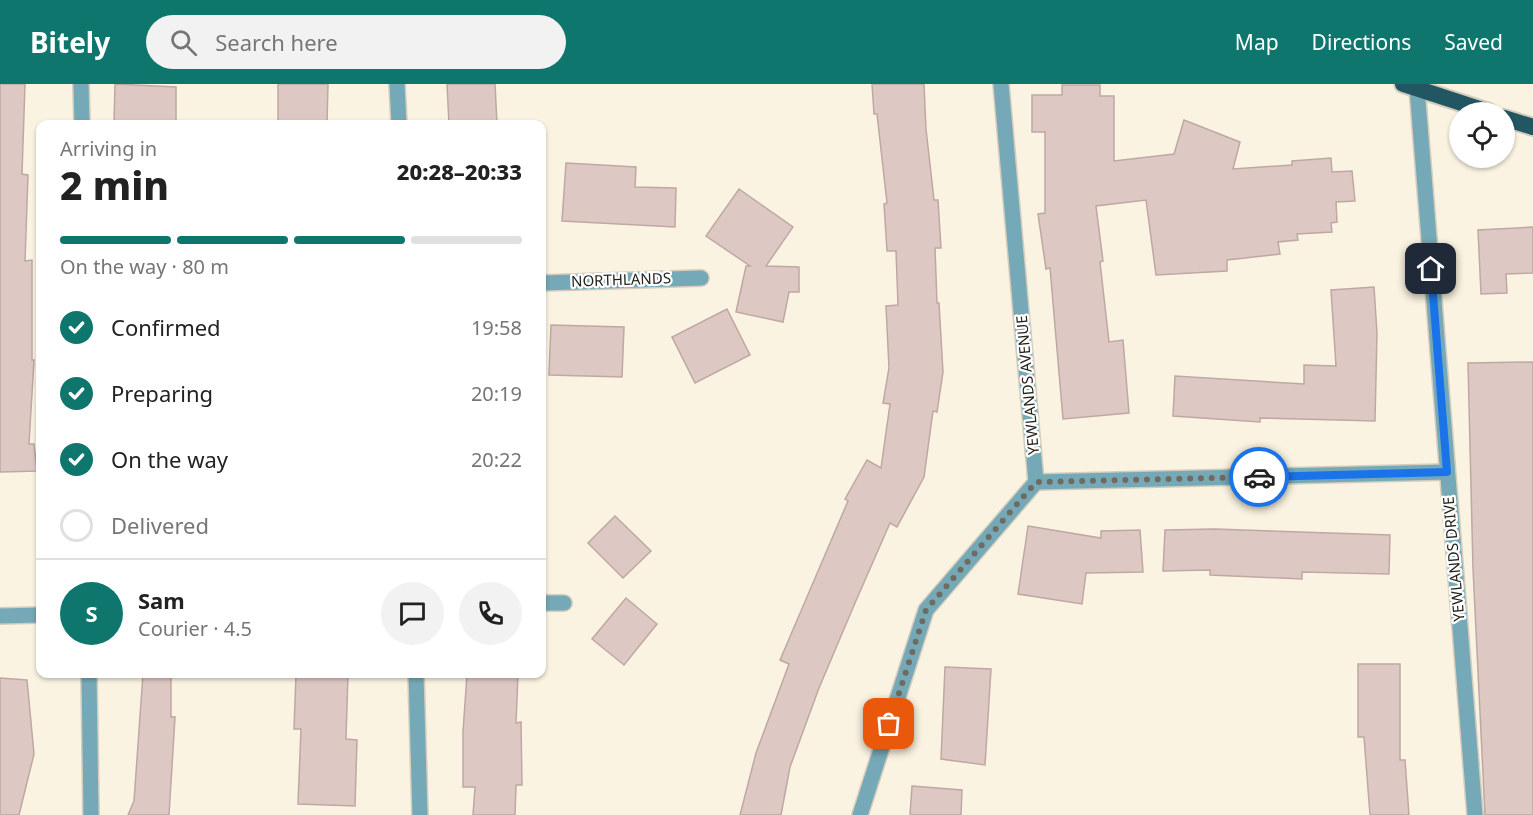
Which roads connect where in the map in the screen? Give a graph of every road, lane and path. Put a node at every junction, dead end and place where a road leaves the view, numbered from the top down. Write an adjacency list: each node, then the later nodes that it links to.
1 (81, 84): 6 (street)
2 (397, 84): 7 (street)
3 (1001, 84): 13 (street, YEWLANDS AVENUE)
4 (1410, 86): 5 (highway); 12 (street, YEWLANDS DRIVE)
5 (1459, 102)
6 (82, 120)
7 (399, 120)
8 (1515, 121): 9 (highway)
9 (1533, 127)
10 (701, 278): 11 (street, NORTHLANDS)
11 (546, 283)
12 (1447, 472): 13 (street); 23 (street, YEWLANDS DRIVE)
13 (1036, 482): 22 (street)
14 (546, 603): 15 (street)
15 (564, 603)
16 (36, 615): 17 (street)
17 (0, 616)
18 (89, 678): 20 (street)
19 (416, 678): 21 (street)
20 (91, 815)
21 (420, 815)
22 (860, 815)
23 (1475, 815)

